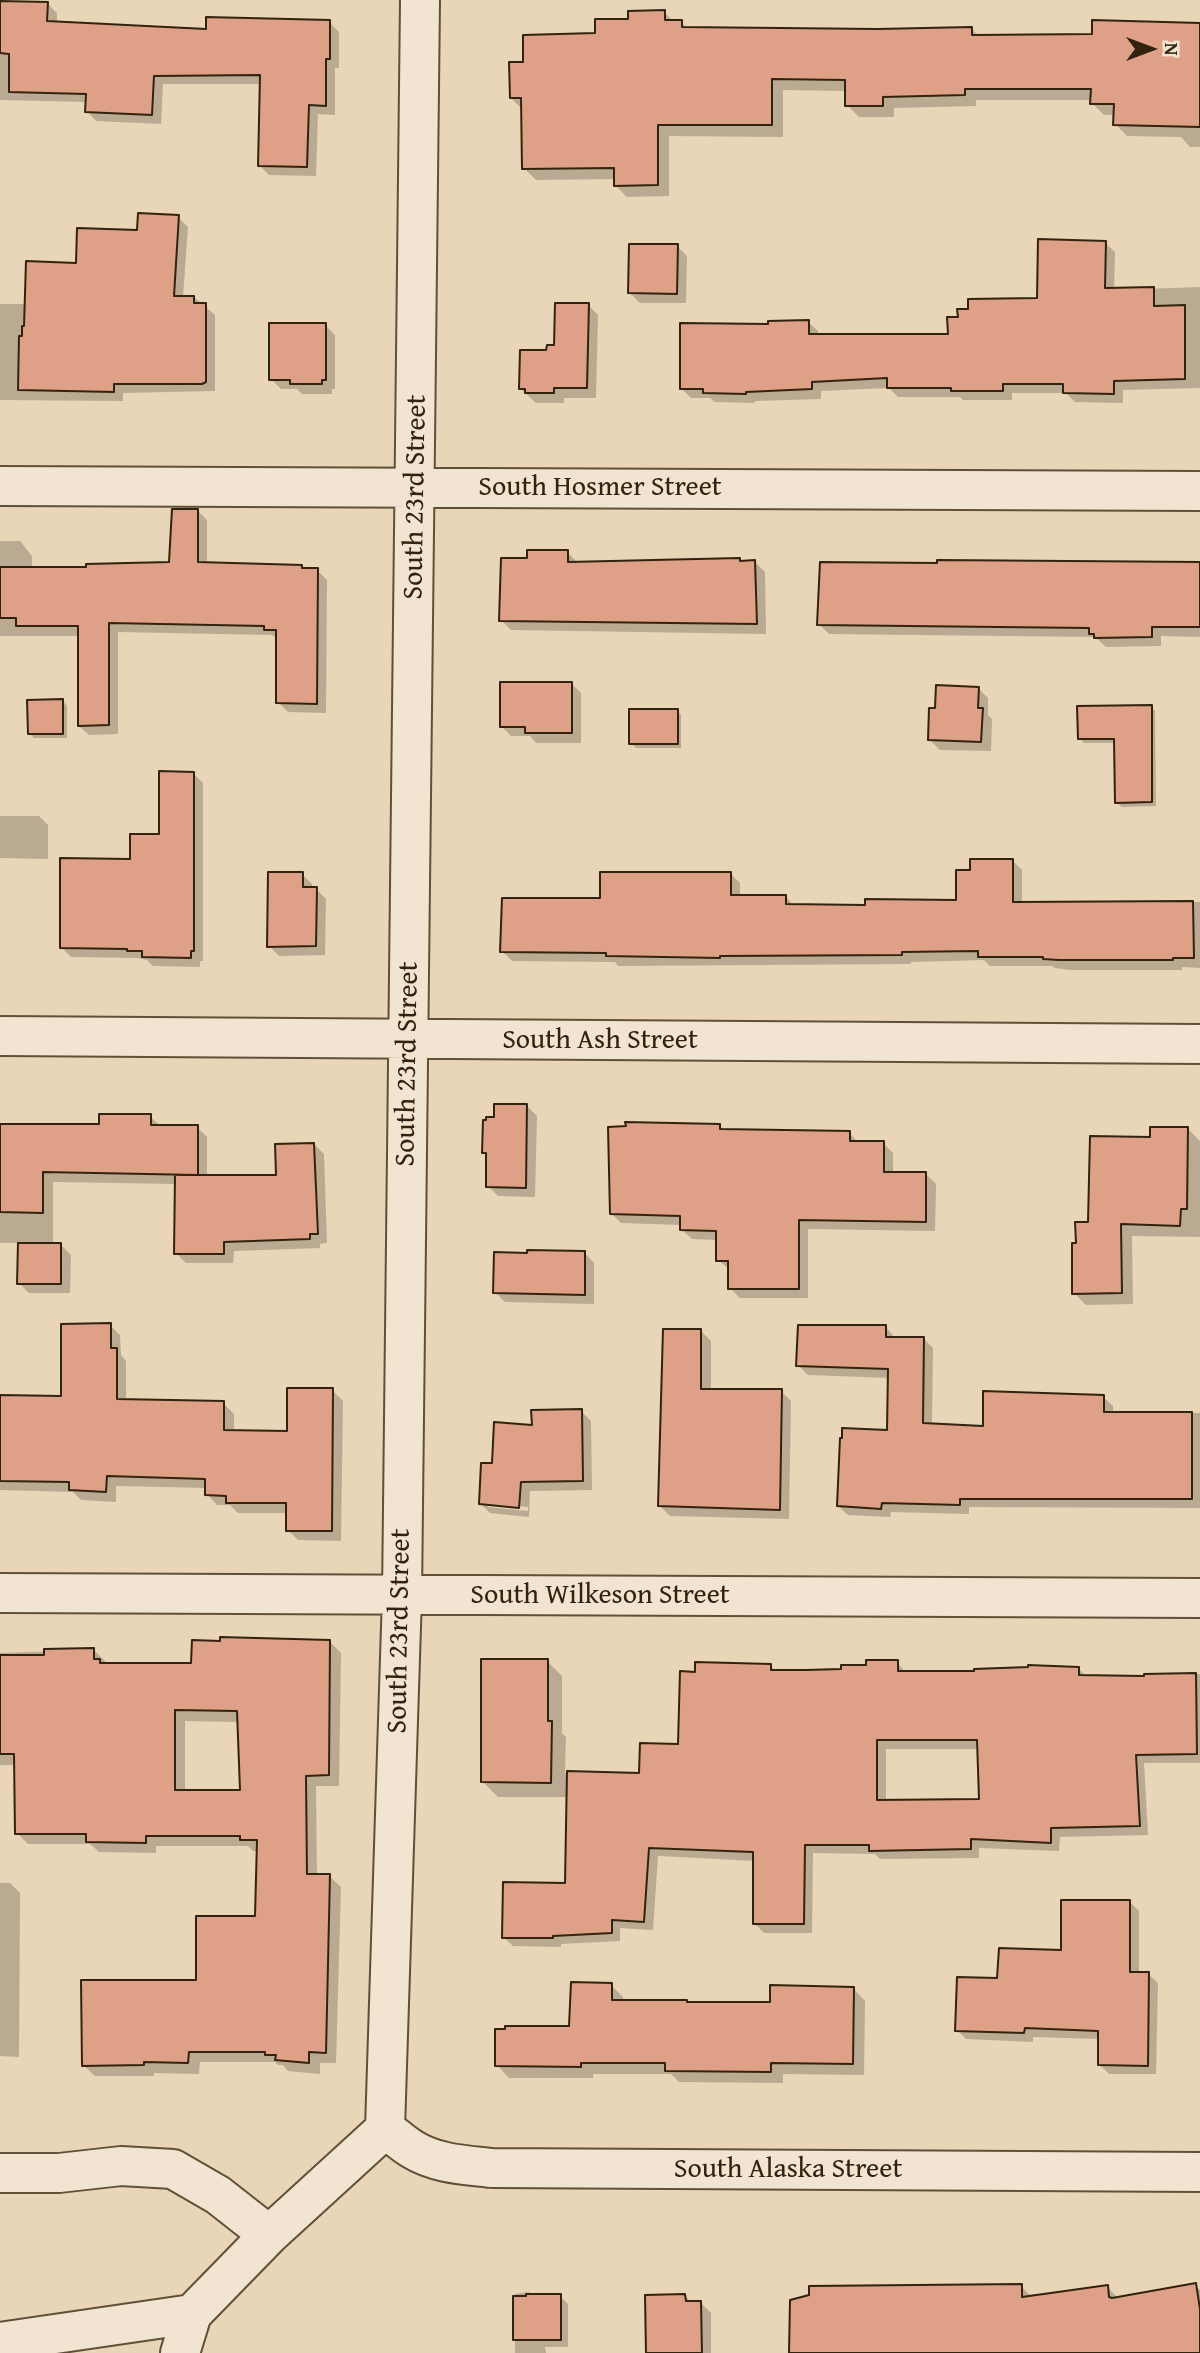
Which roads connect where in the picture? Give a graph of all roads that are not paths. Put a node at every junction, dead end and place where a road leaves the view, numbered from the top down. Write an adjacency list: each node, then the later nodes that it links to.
1 (420, 0): 3 (street, South 23rd Street)
2 (0, 486): 3 (street, South Hosmer Street)
3 (416, 487): 4 (street, South Hosmer Street); 6 (street, South 23rd Street)
4 (1200, 491)
5 (0, 1036): 6 (street, South Ash Street)
6 (409, 1040): 7 (street, South Ash Street); 9 (street, South 23rd Street)
7 (1200, 1044)
8 (0, 1593): 9 (street, South Wilkeson Street)
9 (402, 1595): 10 (street, South Wilkeson Street); 11 (street, South 23rd Street)
10 (1200, 1598)
11 (385, 2129): 12 (street, South Alaska Street); 14 (street)
12 (1200, 2172)
13 (0, 2173): 14 (street)
14 (269, 2235): 15 (street)
15 (192, 2314): 16 (street); 17 (street)
16 (0, 2342)
17 (180, 2353)

